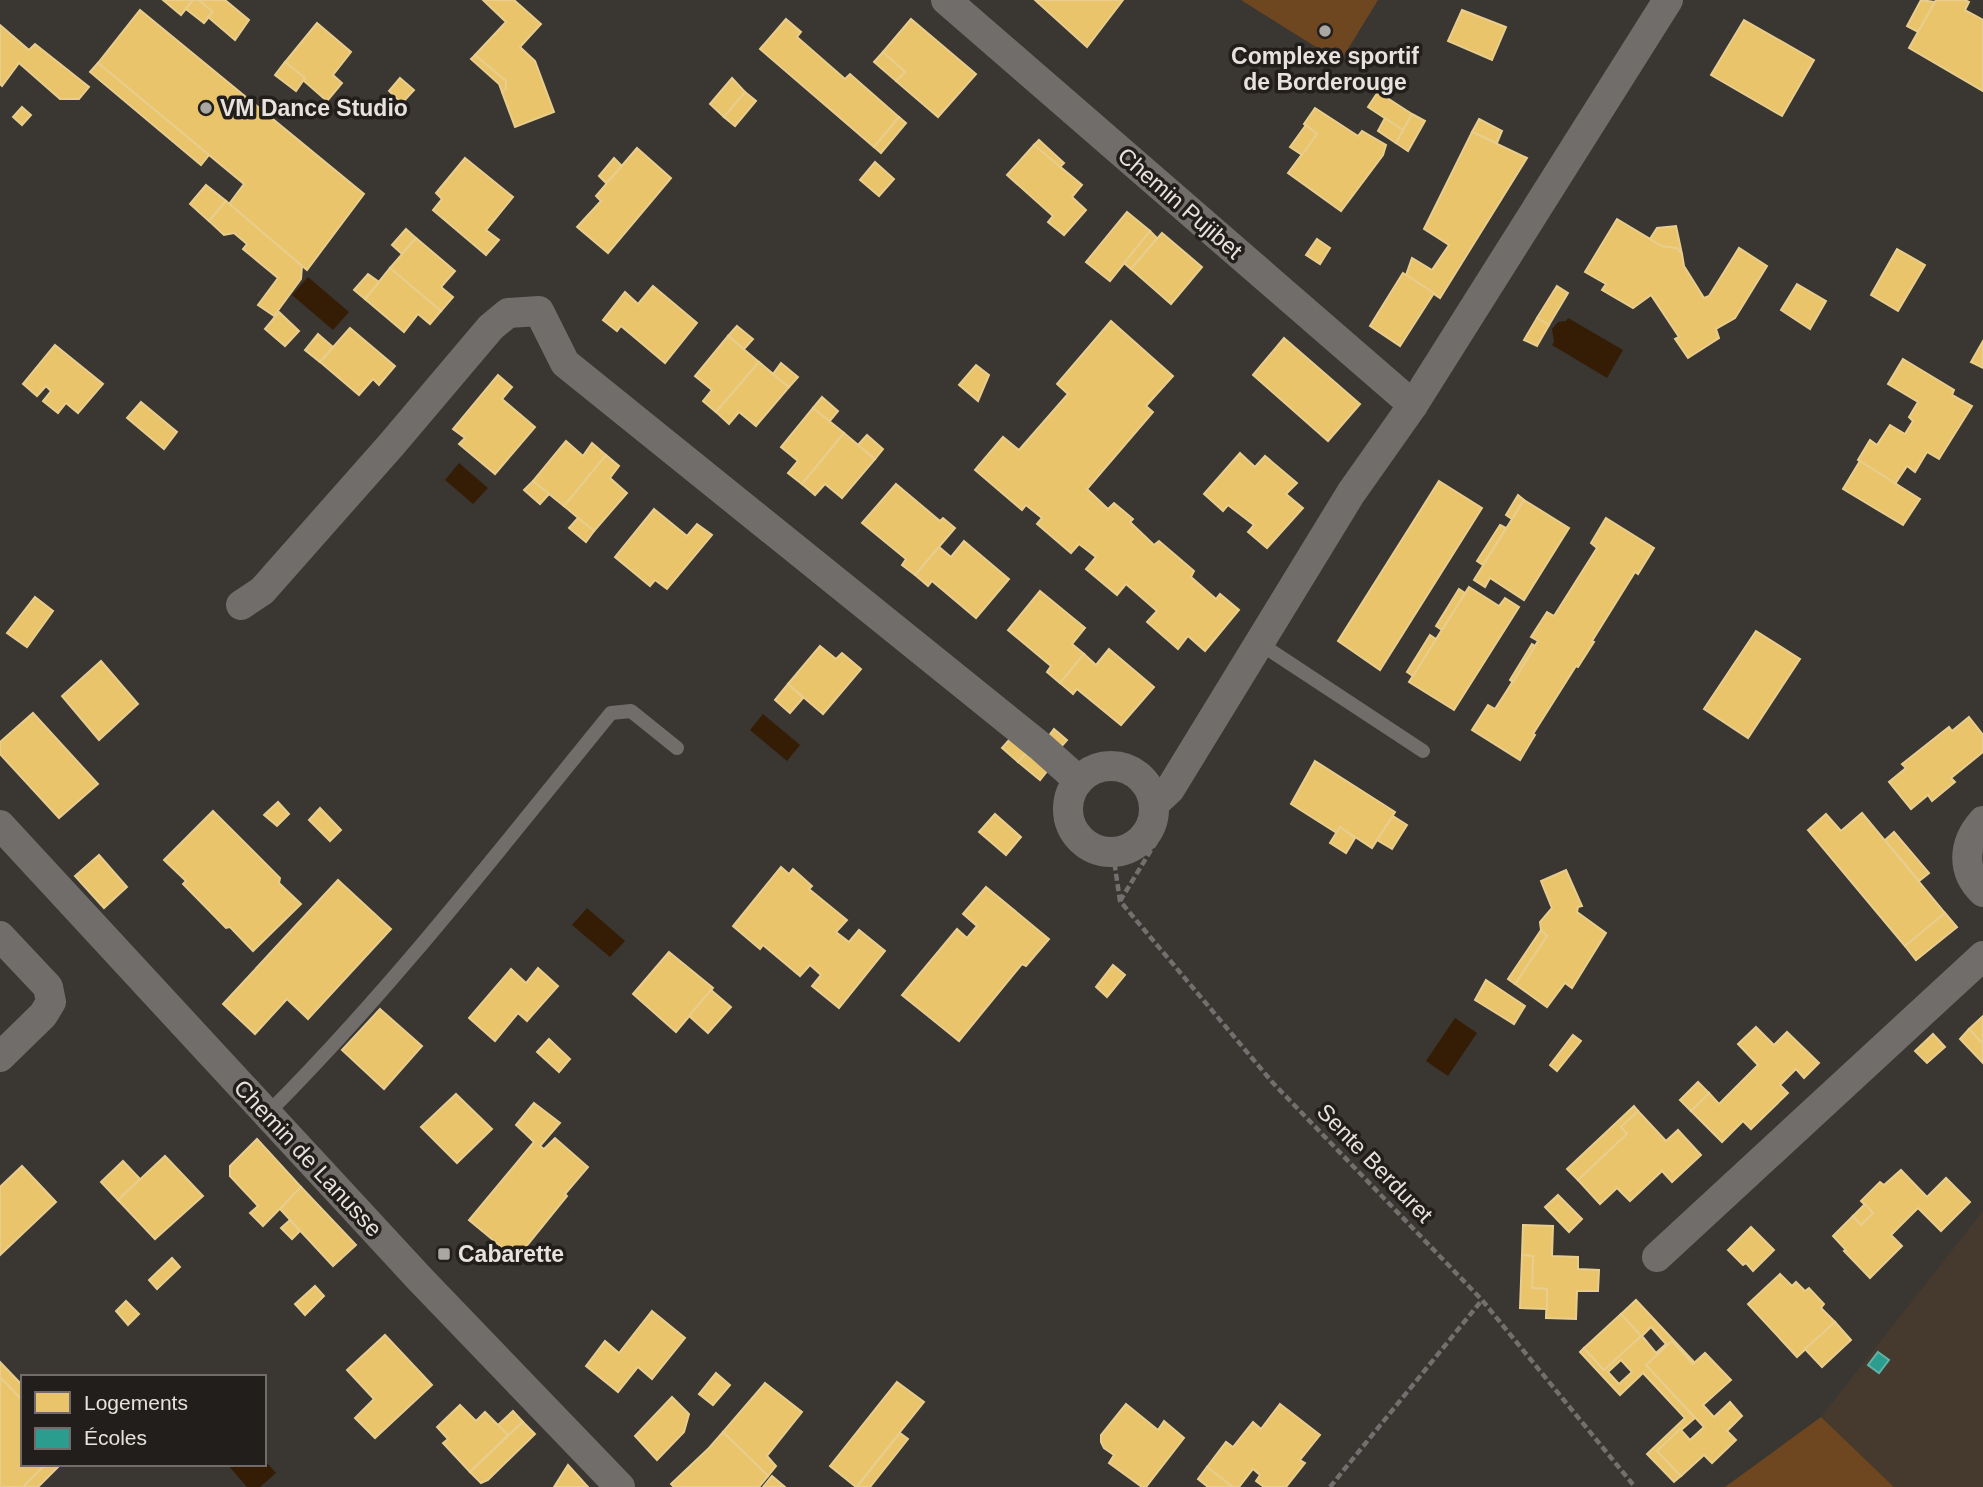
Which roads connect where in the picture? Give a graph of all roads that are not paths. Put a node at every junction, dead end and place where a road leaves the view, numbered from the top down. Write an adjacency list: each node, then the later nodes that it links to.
1 (946, 0): 3 (street, Chemin Pujibet)
2 (1668, 0): 3 (street)
3 (1413, 405): 5 (street)
4 (242, 605): 8 (street)
5 (1259, 643): 7 (lane); 9 (street)
6 (677, 748): 16 (lane)
7 (1423, 751)
8 (1078, 780): 9 (street); 9 (street)
9 (1154, 804)
10 (1983, 821): 12 (street)
11 (0, 825): 16 (street, Chemin de Lanusse)
12 (1983, 892)
13 (0, 936): 15 (street)
14 (1983, 956): 17 (street)
15 (0, 1056)
16 (267, 1114): 18 (street, Chemin de Lanusse)
17 (1657, 1256)
18 (620, 1487)

